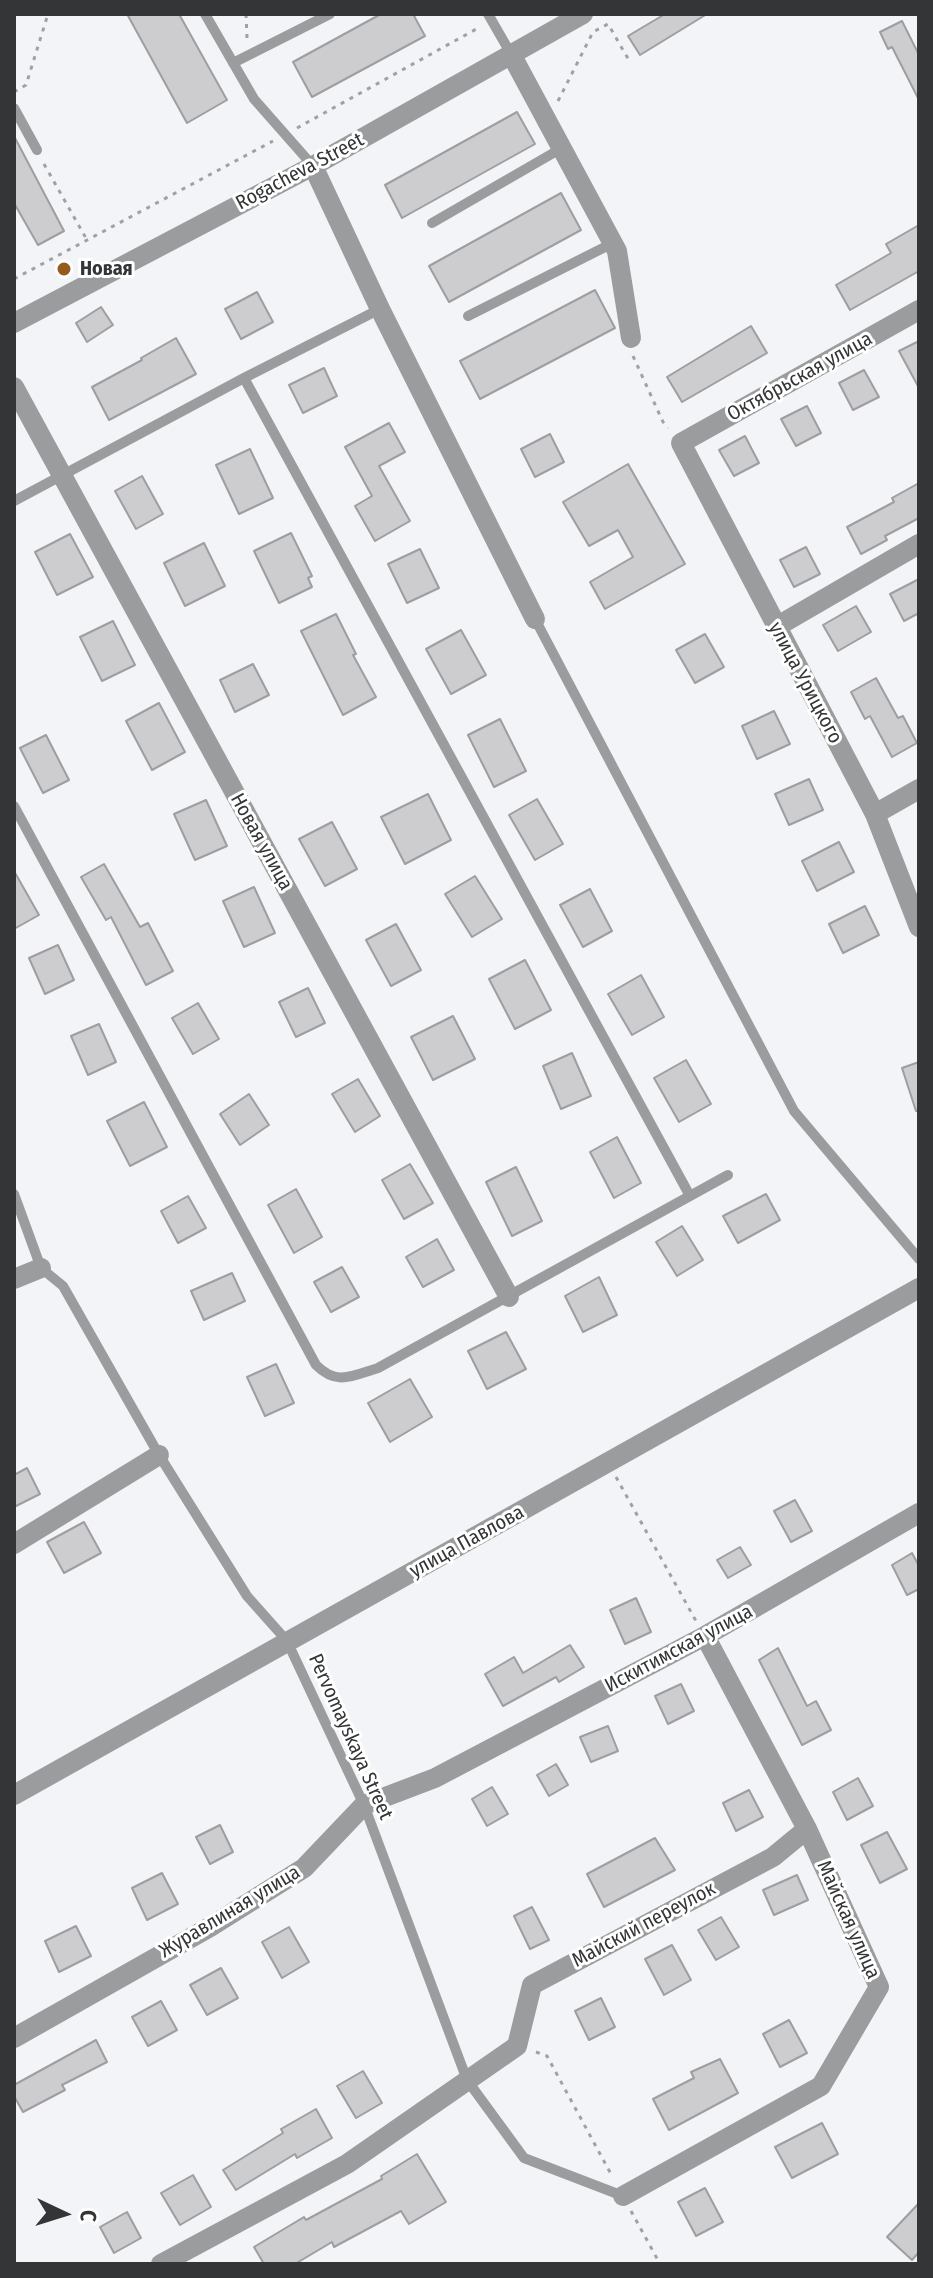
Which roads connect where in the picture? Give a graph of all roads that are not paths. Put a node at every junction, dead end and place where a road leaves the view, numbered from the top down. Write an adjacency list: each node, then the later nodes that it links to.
1 (205, 14): 6 (lane)
2 (330, 14): 6 (lane)
3 (583, 14): 5 (street, Rogacheva Street)
4 (490, 17): 5 (lane)
5 (511, 54): 8 (street); 10 (street, Rogacheva Street)
6 (233, 63): 10 (lane)
7 (14, 108): 9 (lane)
8 (562, 148): 11 (lane); 12 (street)
9 (37, 150)
10 (313, 166): 13 (street); 16 (street, Rogacheva Street)
11 (432, 223)
12 (613, 243): 15 (lane); 17 (street)
13 (380, 309): 18 (lane); 24 (street)
14 (919, 310): 20 (street, Октябрьская улица)
15 (468, 316)
16 (14, 323)
17 (631, 338)
18 (244, 378): 21 (lane); 32 (lane)
19 (14, 387): 21 (street, Новая улица)
20 (681, 443): 25 (street, улица Урицкого)
21 (62, 476): 22 (lane); 37 (street, Новая улица)
22 (14, 501)
23 (919, 544): 25 (street)
24 (535, 619): 33 (lane)
25 (776, 627): 28 (street, улица Урицкого)
26 (919, 789): 28 (street)
27 (14, 806): 37 (lane)
28 (875, 814): 29 (street, улица Урицкого)
29 (919, 927)
30 (728, 1175): 32 (lane)
31 (14, 1194): 34 (lane, Pervomayskaya Street)
32 (690, 1196): 37 (lane)
33 (919, 1259)
34 (41, 1268): 35 (street); 38 (lane, Pervomayskaya Street)
35 (14, 1279)
36 (919, 1288): 42 (street, улица Павлова)
37 (509, 1297)
38 (159, 1455): 40 (street); 42 (lane, Pervomayskaya Street)
39 (919, 1513): 41 (street, Искитимская улица)
40 (14, 1544)
41 (705, 1636): 43 (street, Искитимская улица); 46 (street, Майская улица)
42 (287, 1641): 44 (street, улица Павлова); 45 (lane, Pervomayskaya Street)
43 (435, 1778): 45 (street, Журавлиная улица)
44 (14, 1795)
45 (364, 1805): 47 (street, Журавлиная улица); 48 (lane, Pervomayskaya Street)
46 (807, 1829): 48 (street, Майский переулок); 49 (street, Майская улица)
47 (14, 2038)
48 (467, 2080): 49 (lane, Pervomayskaya Street); 50 (street)
49 (623, 2196)
50 (161, 2264)

